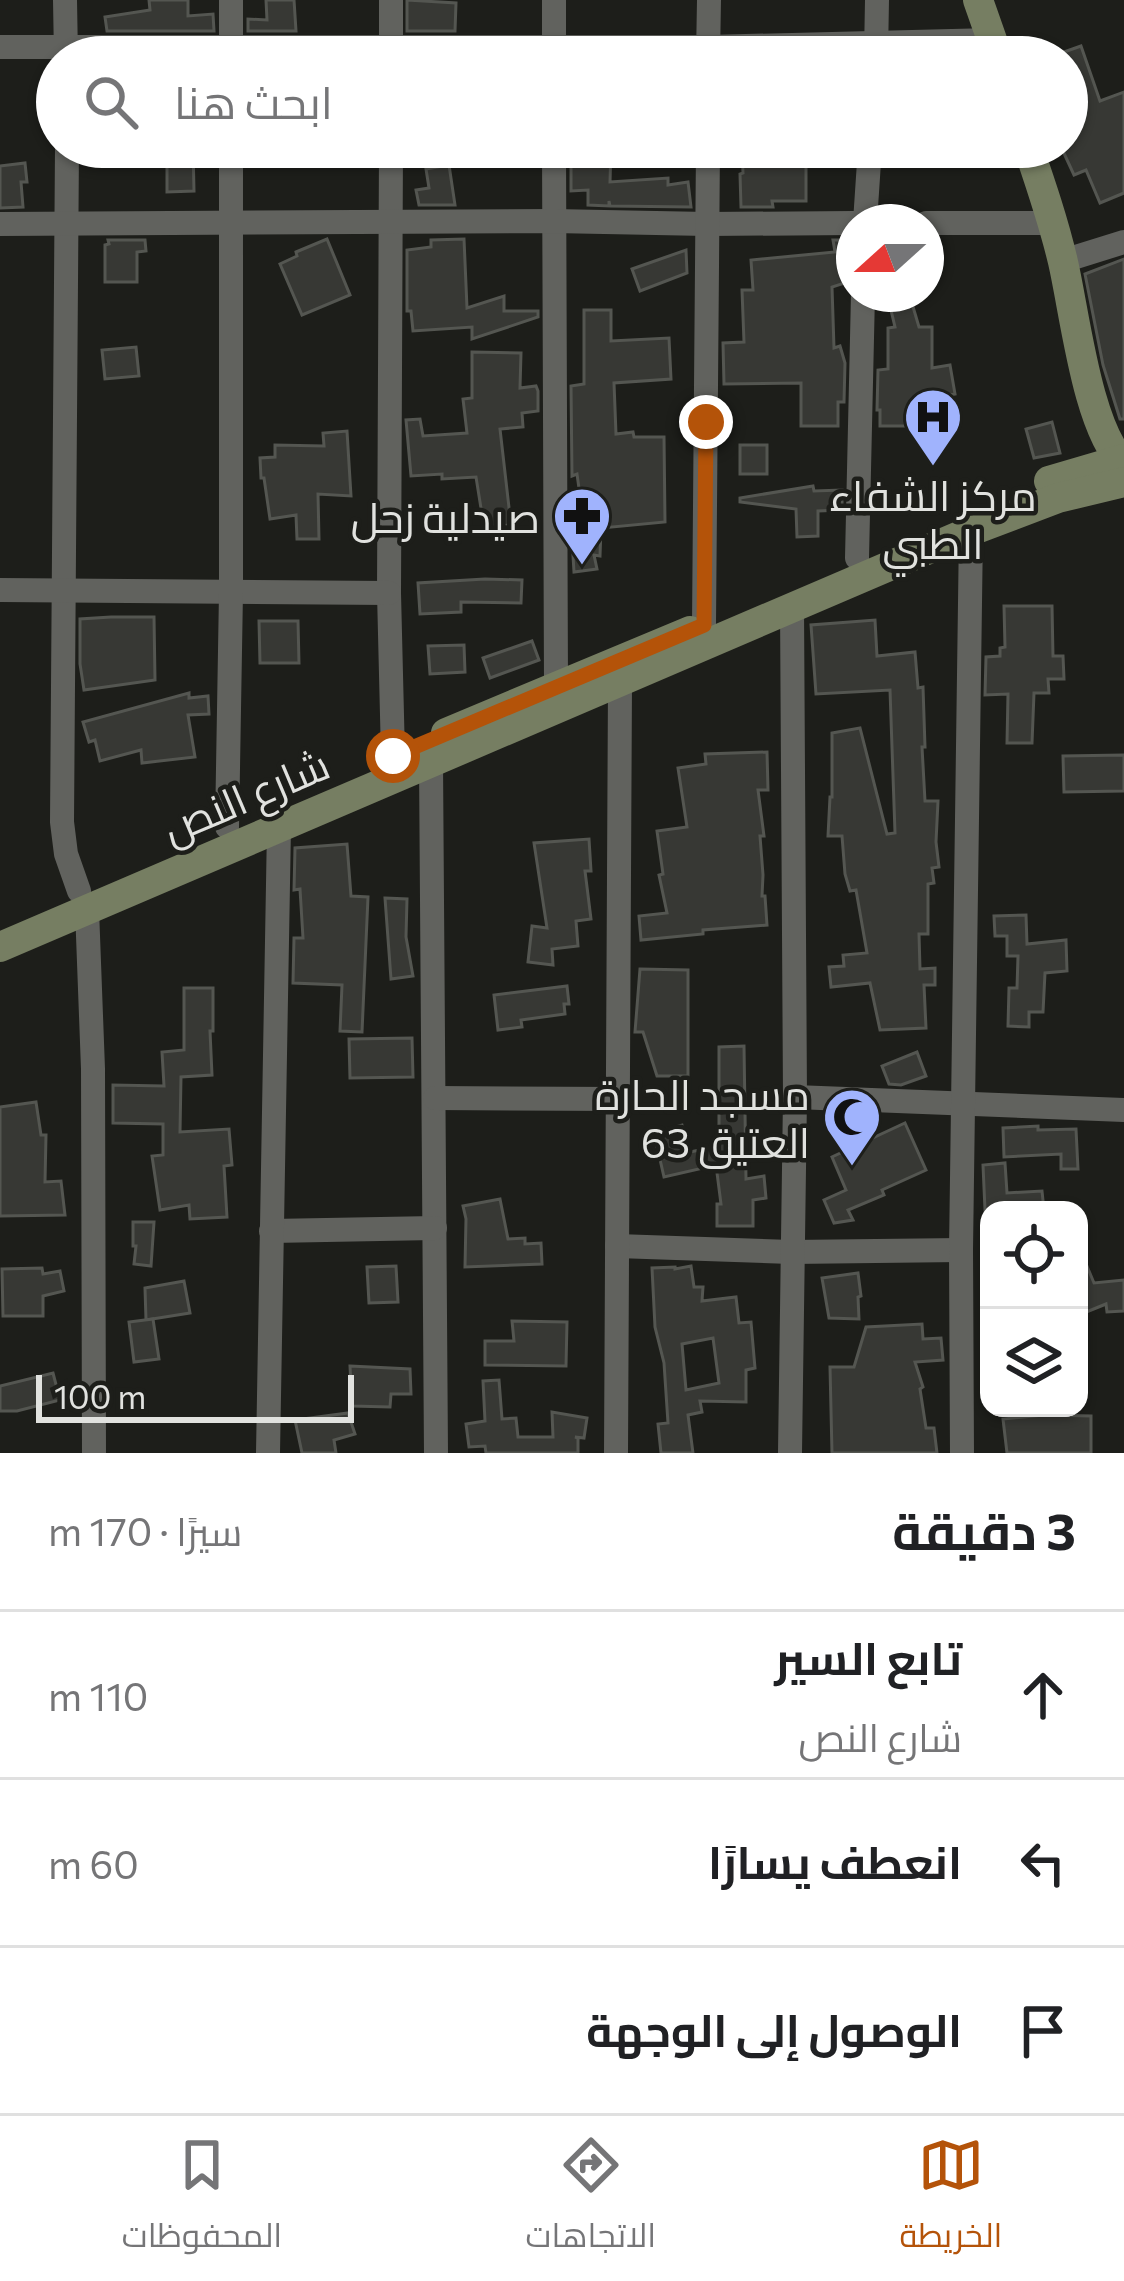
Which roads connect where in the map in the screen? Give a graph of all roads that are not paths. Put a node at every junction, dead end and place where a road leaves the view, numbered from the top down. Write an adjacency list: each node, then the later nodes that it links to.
1 (65, 0): 8 (street)
2 (231, 0): 9 (street)
3 (391, 0): 10 (street)
4 (554, 0): 11 (street)
5 (709, 0): 12 (street)
6 (877, 0): 13 (street)
7 (978, 0): 14 (main road)
8 (66, 36)
9 (231, 36)
10 (391, 36)
11 (554, 36)
12 (708, 36)
13 (876, 36)
14 (991, 36)
15 (0, 47): 16 (street)
16 (36, 49)
17 (67, 168): 27 (street)
18 (231, 168): 26 (street)
19 (392, 168): 28 (street)
20 (554, 168): 25 (street)
21 (707, 168): 33 (street)
22 (869, 168): 24 (street)
23 (1035, 168): 31 (main road)
24 (866, 204)
25 (553, 221): 28 (street); 33 (street); 47 (street)
26 (230, 222): 27 (street); 28 (street); 42 (street)
27 (68, 223): 32 (street); 41 (street)
28 (392, 223): 43 (street)
29 (836, 223): 33 (street)
30 (944, 223): 31 (street)
31 (1053, 223): 35 (main road)
32 (0, 224)
33 (707, 224): 45 (street)
34 (1124, 242): 35 (street)
35 (1063, 261): 37 (main road)
36 (863, 312): 39 (street)
37 (1123, 466): 38 (main road, شارع النص); 39 (main road, شارع النص)
38 (971, 531): 44 (main road, شارع النص); 58 (street)
39 (857, 558): 45 (main road, شارع النص)
40 (0, 590): 41 (street)
41 (62, 590): 42 (street); 52 (street)
42 (231, 592): 43 (street); 50 (street)
43 (388, 592): 48 (street)
44 (792, 607): 46 (main road, شارع النص); 55 (street)
45 (704, 625): 47 (main road, شارع النص)
46 (620, 683): 49 (main road, شارع النص); 57 (street)
47 (556, 685): 48 (main road, شارع النص)
48 (393, 756): 50 (main road, شارع النص)
49 (431, 761): 51 (main road, شارع النص); 56 (street)
50 (227, 826): 52 (main road, شارع النص)
51 (279, 826): 52 (main road, شارع النص); 61 (street)
52 (83, 900): 53 (main road, شارع النص); 54 (main road, شارع النص); 65 (street)
53 (0, 925)
54 (0, 947)
55 (795, 1096): 58 (street); 64 (street)
56 (435, 1098): 57 (street); 60 (street)
57 (618, 1100): 62 (street)
58 (965, 1104): 59 (street); 63 (street)
59 (1124, 1110)
60 (435, 1228): 61 (street); 67 (street)
61 (271, 1231): 66 (street)
62 (617, 1246): 64 (street); 68 (street)
63 (961, 1250): 64 (street); 70 (street)
64 (791, 1252): 69 (street)
65 (94, 1453)
66 (268, 1453)
67 (436, 1453)
68 (616, 1453)
69 (790, 1453)
70 (962, 1453)

